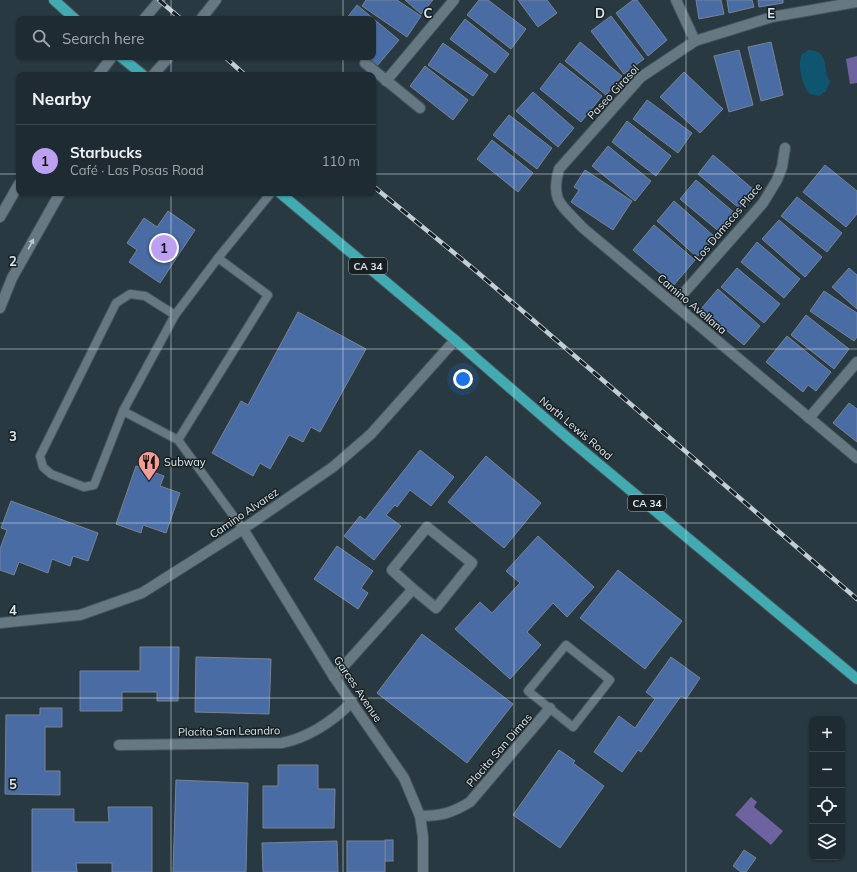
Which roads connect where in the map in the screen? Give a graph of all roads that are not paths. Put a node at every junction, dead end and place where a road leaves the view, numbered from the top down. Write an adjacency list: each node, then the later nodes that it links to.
1 (54, 0): 7 (main road)
2 (160, 0): 8 (street)
3 (216, 0): 9 (street)
4 (454, 0): 20 (street)
5 (676, 0): 10 (street)
6 (856, 1): 10 (street, Paseo Girasol)
7 (72, 16)
8 (147, 16)
9 (203, 16)
10 (695, 41): 23 (street, Paseo Girasol)
11 (110, 60): 15 (street)
12 (125, 60): 16 (main road)
13 (166, 60): 17 (street)
14 (365, 63): 19 (street)
15 (100, 72)
16 (139, 72)
17 (156, 72)
18 (376, 72): 20 (street)
19 (376, 72)
20 (386, 81): 21 (street)
21 (420, 108)
22 (785, 148): 30 (street, Los Damscos Place)
23 (575, 152): 30 (street, Camino Avellana)
24 (16, 189): 28 (street)
25 (58, 196): 31 (street, one-way to 25)
26 (269, 196): 29 (lane)
27 (284, 196): 33 (main road, North Lewis Road / CA 34)
28 (0, 217)
29 (218, 258): 32 (lane); 37 (lane)
30 (674, 304): 36 (street, Camino Avellana)
31 (0, 308)
32 (175, 315): 35 (lane); 35 (lane)
33 (455, 340): 39 (street, Camino Alvarez); 43 (main road, North Lewis Road / CA 34)
34 (857, 362): 36 (street)
35 (123, 411): 37 (lane)
36 (809, 418): 38 (street, Camino Avellana)
37 (178, 440): 39 (lane)
38 (857, 458)
39 (243, 529): 41 (street, Camino Alvarez); 42 (street, Garces Avenue)
40 (414, 588): 40 (street); 42 (street)
41 (0, 623)
42 (334, 677): 44 (street, Garces Avenue)
43 (857, 678)
44 (352, 702): 46 (street, Placita San Leandro); 47 (street, Garces Avenue)
45 (550, 708): 45 (lane); 47 (street, Placita San Dimas)
46 (119, 745)
47 (420, 816): 48 (street, Garces Avenue)
48 (423, 872)

